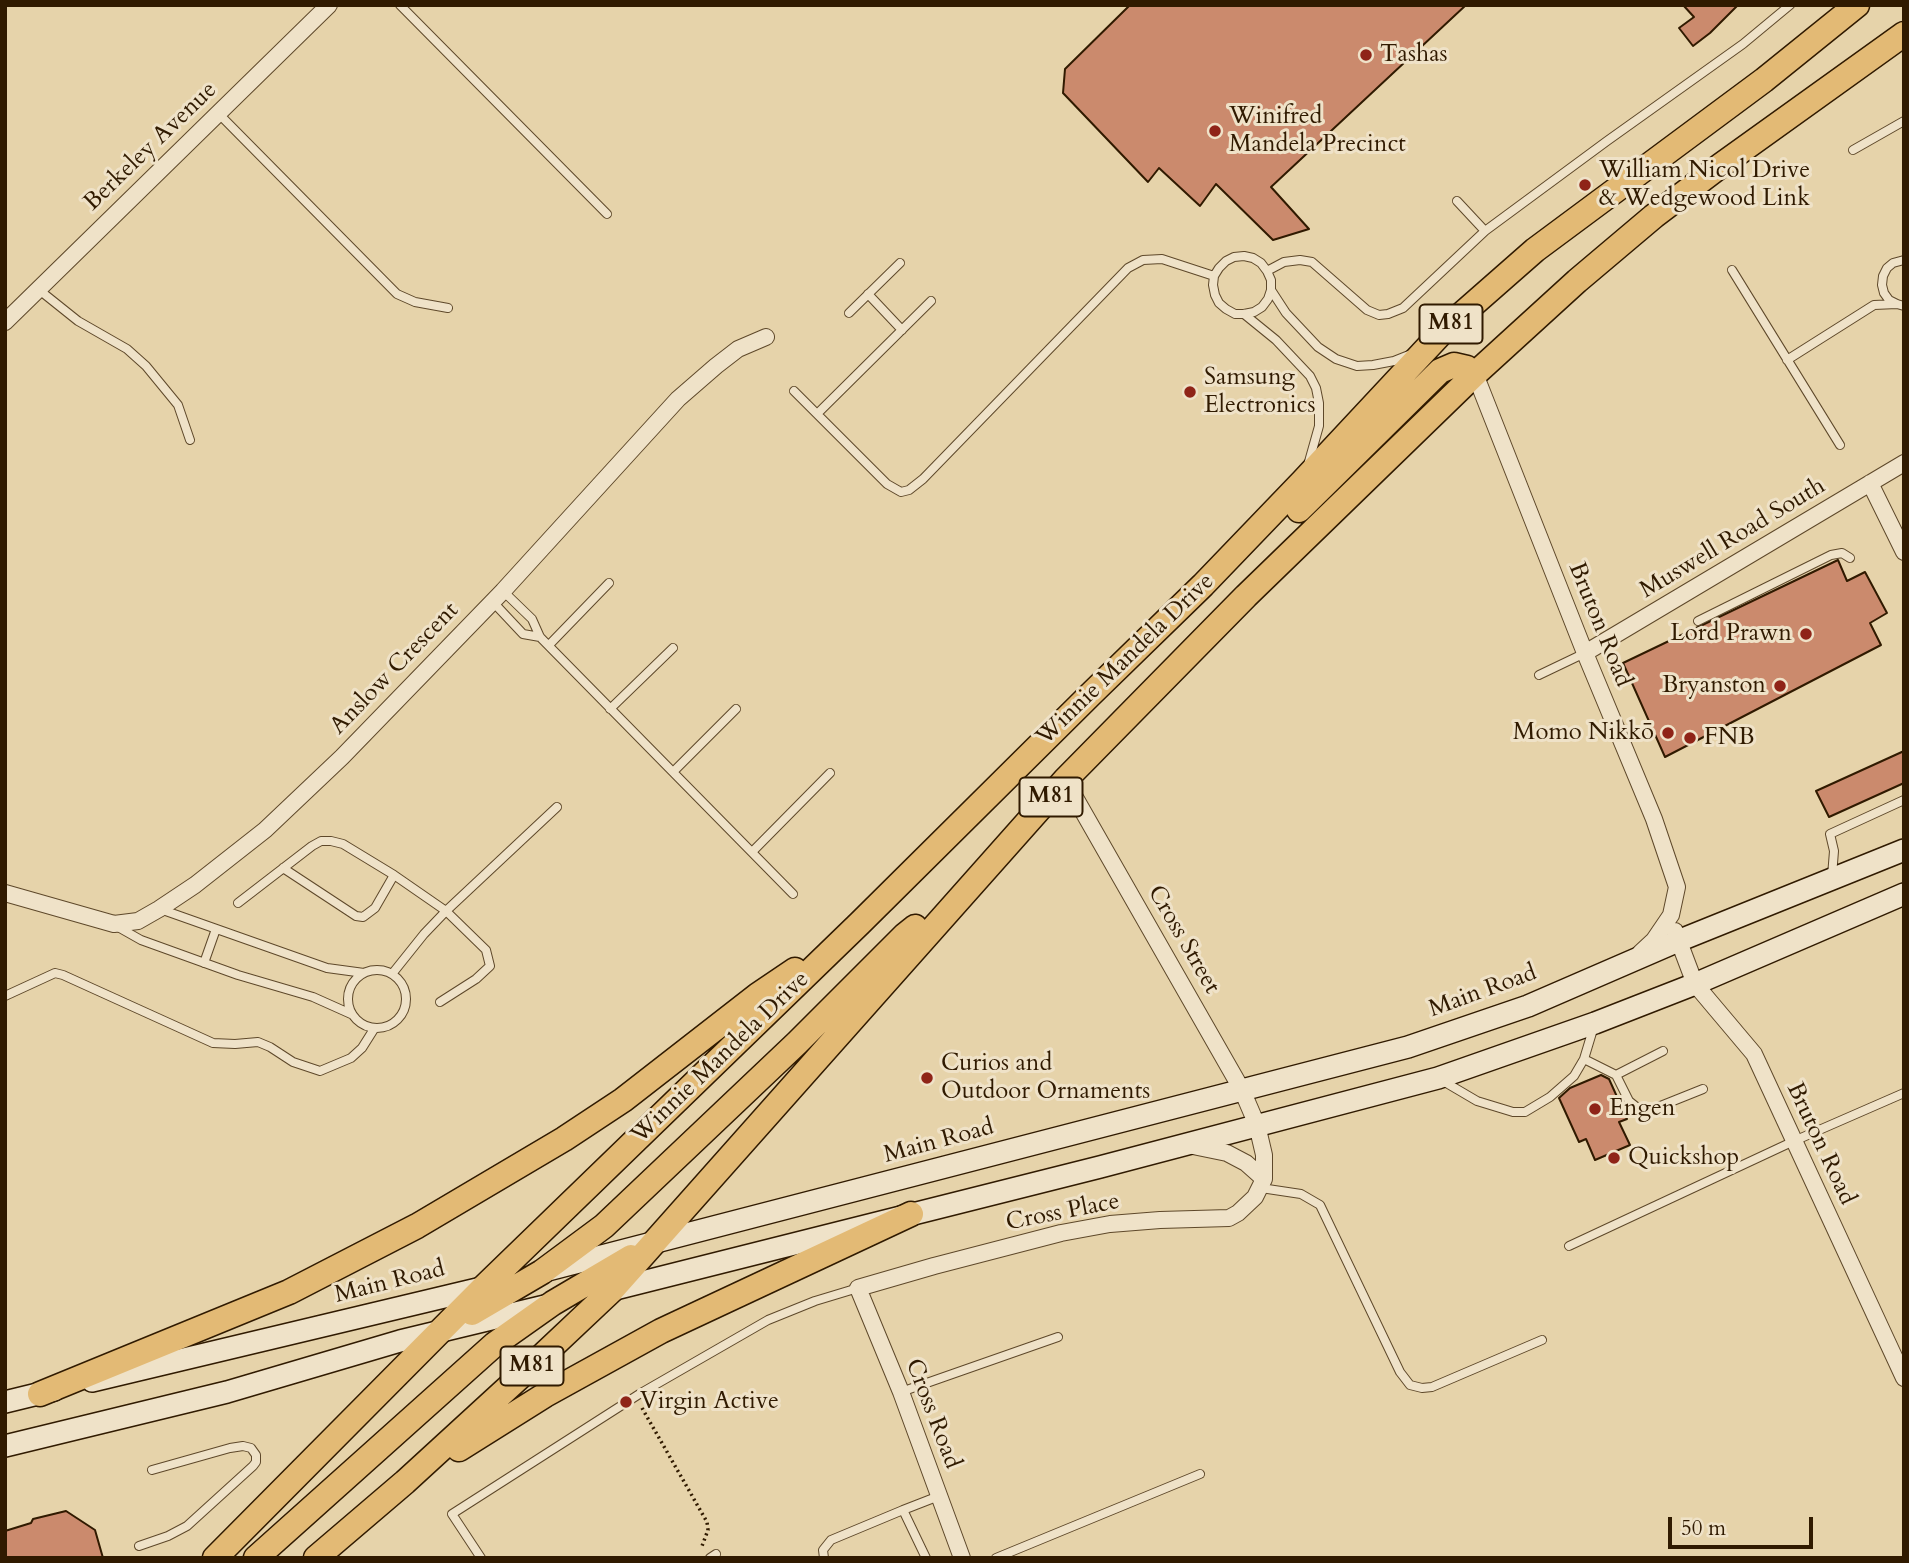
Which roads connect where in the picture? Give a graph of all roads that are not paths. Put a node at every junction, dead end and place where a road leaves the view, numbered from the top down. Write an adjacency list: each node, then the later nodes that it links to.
1 (329, 5): 6 (street, Berkeley Avenue)
2 (400, 5): 10 (lane)
3 (1790, 5): 11 (lane)
4 (1857, 5): 30 (main road, Winnie Mandela Drive / M81)
5 (1904, 34): 32 (main road, Winnie Mandela Drive / M81)
6 (218, 113): 18 (street, Berkeley Avenue); 24 (lane)
7 (1904, 121): 8 (lane)
8 (1853, 150)
9 (1457, 201): 11 (lane)
10 (607, 214)
11 (1485, 231): 15 (lane)
12 (1904, 260): 17 (lane)
13 (900, 263): 20 (lane)
14 (1732, 270): 31 (lane)
15 (1267, 271): 16 (lane); 19 (lane)
16 (1214, 276): 26 (lane); 34 (lane)
17 (1882, 285): 22 (lane); 23 (lane)
18 (38, 289): 27 (street, Berkeley Avenue); 35 (lane)
19 (1271, 290): 26 (lane); 30 (lane)
20 (868, 294): 25 (lane); 28 (lane)
21 (931, 301): 28 (lane)
22 (1874, 305): 23 (lane); 31 (lane)
23 (1900, 305)
24 (448, 308)
25 (849, 313)
26 (1244, 314): 38 (lane)
27 (5, 322)
28 (902, 330): 34 (lane)
29 (766, 337): 44 (street, Anslow Crescent)
30 (1431, 344): 38 (main road, Winnie Mandela Drive / M81)
31 (1787, 360): 36 (lane)
32 (1475, 374): 43 (main road); 49 (street, Bruton Road); 55 (main road, Winnie Mandela Drive / M81)
33 (794, 391): 34 (lane)
34 (817, 414)
35 (190, 440)
36 (1840, 445)
37 (1904, 463): 39 (street, Muswell Road South)
38 (1303, 481): 43 (main road, Winnie Mandela Drive / M81)
39 (1870, 483): 40 (street); 49 (street, Muswell Road South)
40 (1904, 552)
41 (1850, 558): 45 (lane)
42 (610, 583): 47 (lane)
43 (1203, 585): 71 (main road, Winnie Mandela Drive / M81)
44 (498, 596): 46 (lane); 46 (lane); 68 (street, Anslow Crescent)
45 (1698, 621)
46 (540, 637): 47 (lane)
47 (549, 645): 51 (lane)
48 (673, 648): 51 (lane)
49 (1585, 653): 50 (lane); 70 (street, Bruton Road)
50 (1539, 675)
51 (610, 709): 53 (lane)
52 (736, 709): 53 (lane)
53 (673, 772): 59 (lane)
54 (830, 773): 59 (lane)
55 (1065, 780): 63 (main road, Winnie Mandela Drive / M81); 90 (street, Cross Street)
56 (1904, 800): 62 (lane)
57 (557, 807): 69 (lane)
58 (1900, 850): 62 (main road, Main Road)
59 (752, 852): 65 (lane)
60 (283, 869): 61 (lane); 61 (lane); 67 (lane)
61 (394, 875): 69 (lane)
62 (1832, 879): 74 (main road, Main Road)
63 (969, 887): 97 (main road, Winnie Mandela Drive / M81); 99 (main road)
64 (5, 893): 72 (street)
65 (793, 894)
66 (1904, 894): 79 (main road)
67 (238, 902)
68 (159, 909): 72 (street, Anslow Crescent); 73 (lane)
69 (446, 911): 78 (lane); 81 (lane)
70 (1671, 915): 74 (street, Bruton Road); 75 (street, Bruton Road)
71 (860, 923): 100 (main road, Winnie Mandela Drive / M81); 109 (main road)
72 (114, 924): 76 (lane)
73 (216, 929): 76 (lane); 77 (lane)
74 (1678, 941): 75 (main road, Main Road); 79 (street, Bruton Road)
75 (1630, 962): 90 (main road, Main Road)
76 (204, 963): 82 (lane)
77 (363, 973): 78 (lane); 82 (lane)
78 (392, 974): 84 (lane)
79 (1695, 984): 83 (main road); 93 (street, Bruton Road)
80 (5, 996): 84 (lane)
81 (440, 1002)
82 (351, 1014): 84 (lane)
83 (1595, 1023): 86 (lane); 88 (main road)
84 (374, 1029)
85 (1663, 1051): 87 (lane)
86 (1584, 1059): 87 (lane); 88 (lane)
87 (1616, 1075): 89 (lane)
88 (1438, 1078): 92 (main road)
89 (1703, 1088)
90 (1242, 1090): 92 (street, Cross Street); 97 (main road, Main Road)
91 (1904, 1093): 93 (lane)
92 (1257, 1125): 94 (main road); 95 (street)
93 (1794, 1141): 98 (lane); 107 (street, Bruton Road)
94 (1185, 1144): 95 (street); 96 (main road)
95 (1262, 1183): 101 (street, Cross Place); 106 (lane)
96 (911, 1213): 102 (main road); 114 (main road)
97 (653, 1244): 99 (main road, Main Road); 102 (main road, Winnie Mandela Drive / M81); 103 (main road)
98 (1569, 1246)
99 (542, 1272): 100 (main road, Main Road); 104 (main road)
100 (484, 1287): 104 (main road, Winnie Mandela Drive / M81); 109 (main road, Main Road)
101 (858, 1288): 108 (street, Cross Road); 121 (lane)
102 (611, 1291): 103 (main road); 114 (main road, Winnie Mandela Drive / M81)
103 (553, 1303): 104 (main road); 119 (main road)
104 (441, 1331): 111 (main road); 118 (main road, Winnie Mandela Drive / M81)
105 (1058, 1337): 108 (lane)
106 (1542, 1340)
107 (1904, 1378)
108 (901, 1392): 115 (street, Cross Road)
109 (40, 1394): 110 (main road, Main Road)
110 (5, 1402)
111 (5, 1446)
112 (152, 1470): 117 (lane)
113 (1200, 1474): 125 (lane)
114 (405, 1482): 120 (main road, Winnie Mandela Drive / M81)
115 (939, 1496): 116 (lane); 124 (street, Cross Road)
116 (903, 1510): 122 (lane); 123 (lane)
117 (139, 1546)
118 (215, 1558)
119 (256, 1558)
120 (316, 1558)
121 (481, 1558)
122 (824, 1558)
123 (926, 1558)
124 (962, 1558)
125 (996, 1558)

